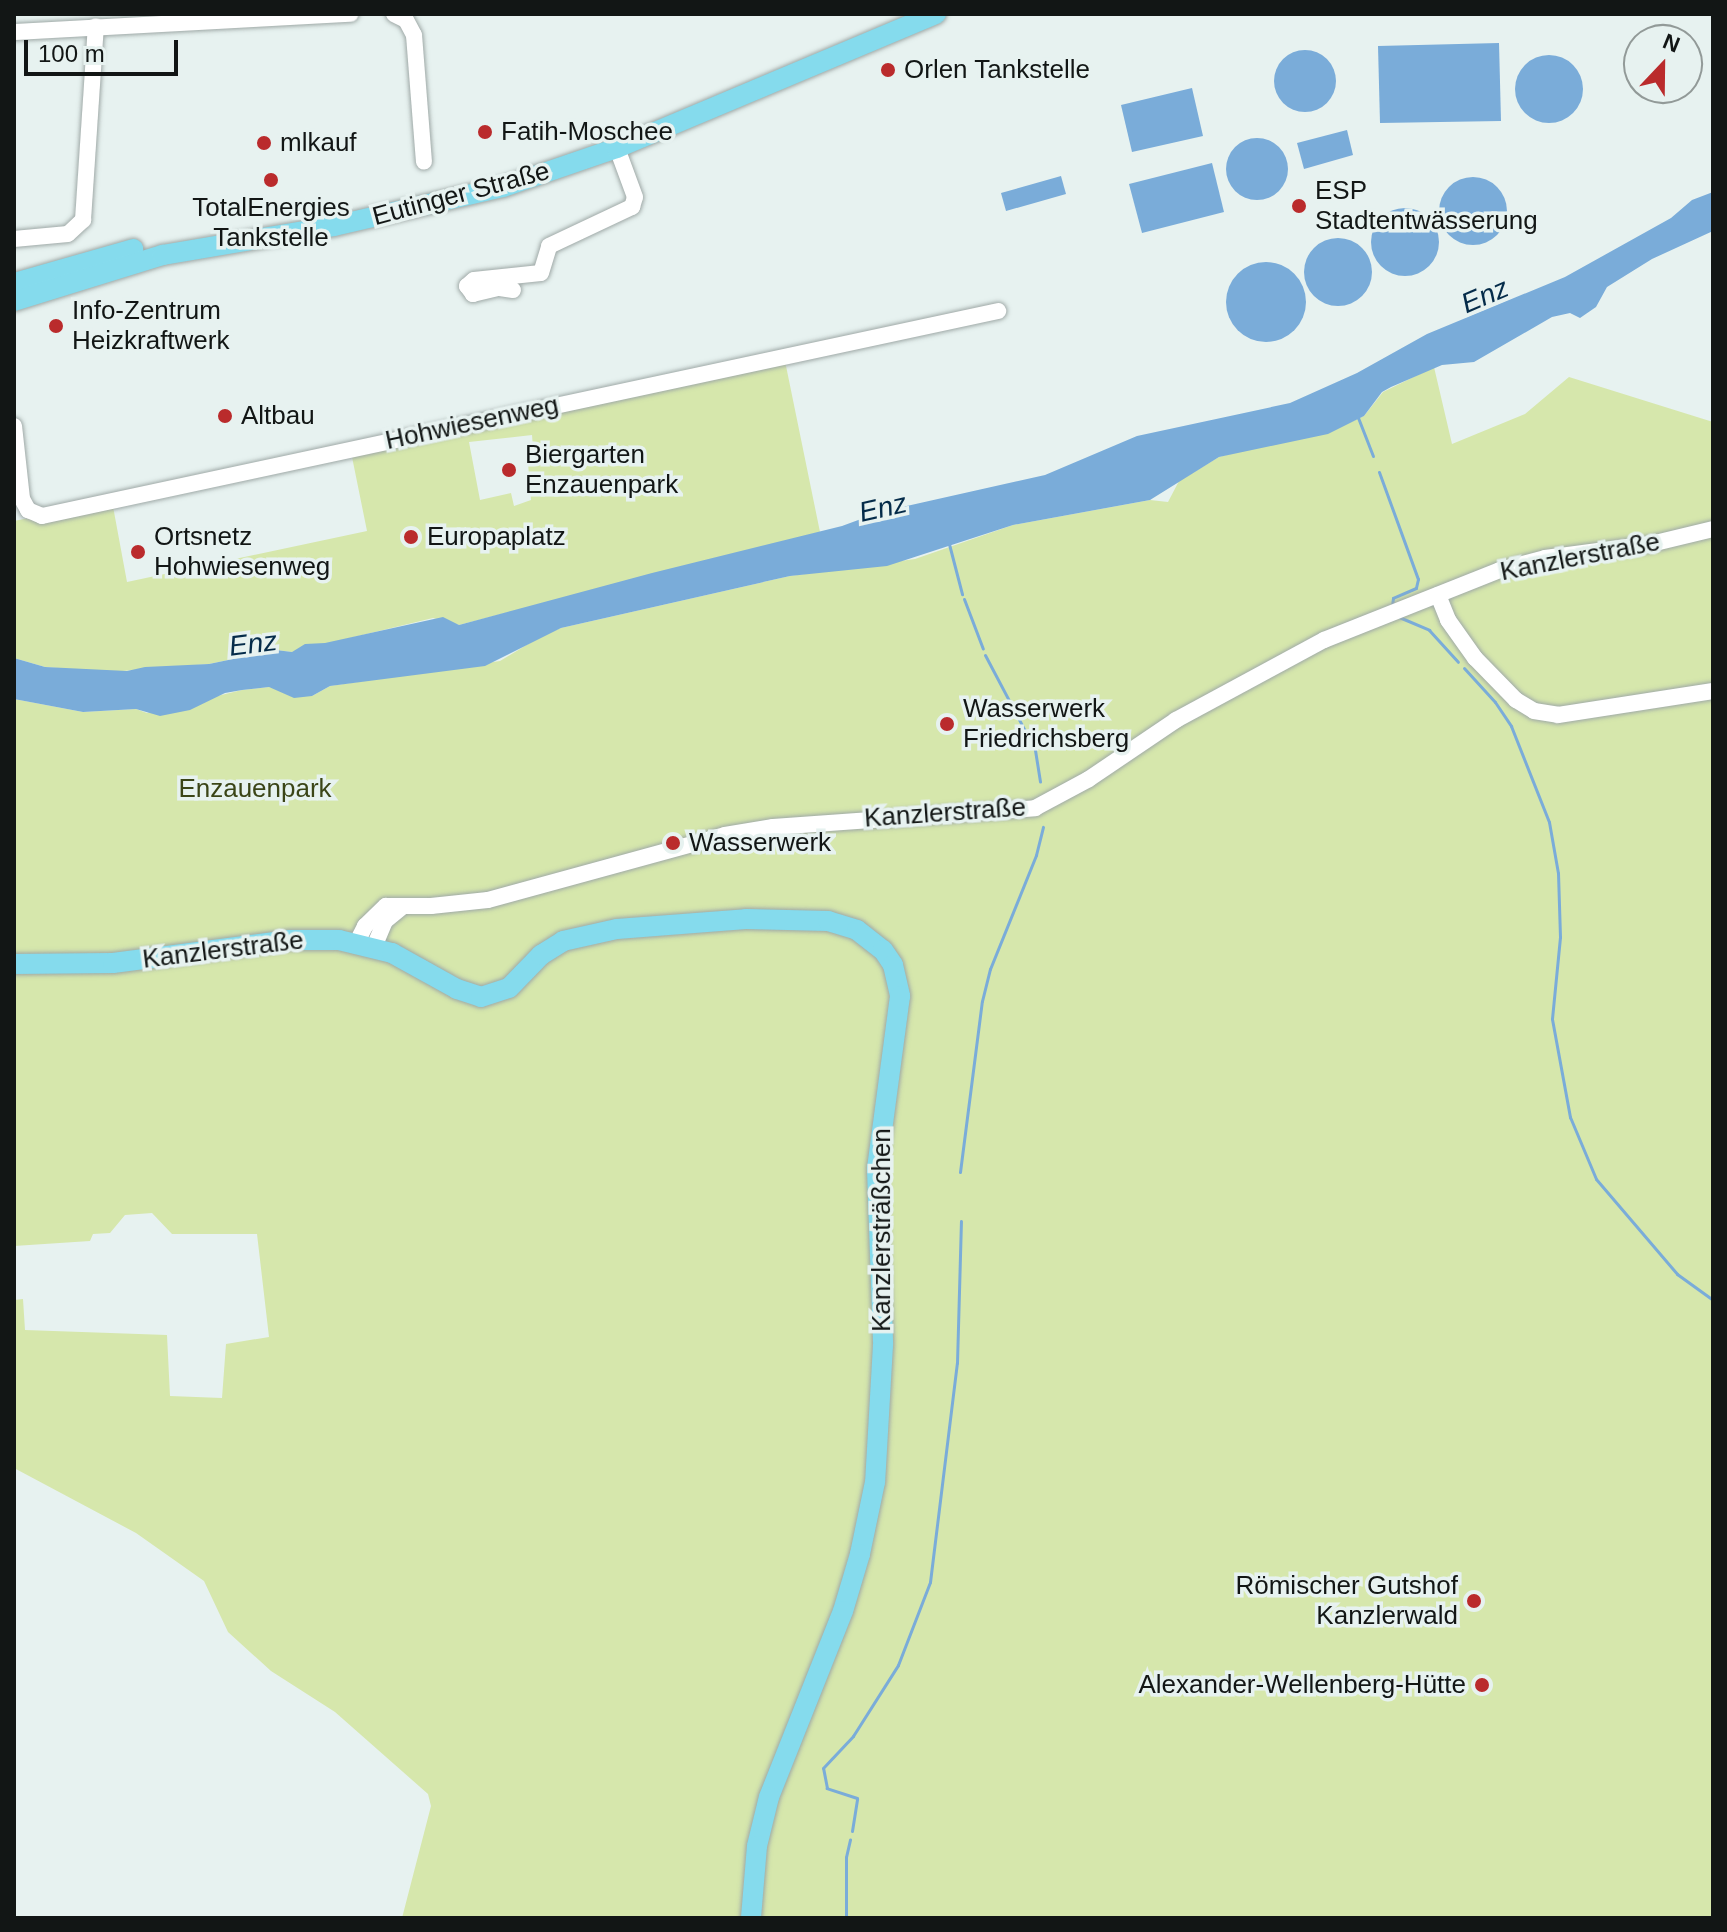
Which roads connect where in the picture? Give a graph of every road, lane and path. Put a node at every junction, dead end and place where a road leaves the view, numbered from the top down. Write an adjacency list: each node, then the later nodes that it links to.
1 (351, 14): 5 (street)
2 (394, 14): 8 (street)
3 (902, 14): 10 (main road, Eutinger Straße)
4 (936, 14): 7 (main road, Eutinger Straße)
5 (96, 26): 6 (street); 9 (street)
6 (14, 32)
7 (617, 148): 10 (main road, Eutinger Straße); 12 (street)
8 (424, 162)
9 (14, 239)
10 (196, 242): 11 (main road, Eutinger Straße); 13 (main road, Eutinger Straße)
11 (14, 283)
12 (513, 290)
13 (14, 301)
14 (998, 311): 15 (street, Hohwiesenweg)
15 (14, 428)
16 (1713, 529): 17 (street, Kanzlerstraße)
17 (1438, 595): 18 (street); 19 (street, Kanzlerstraße)
18 (1713, 691)
19 (366, 945): 20 (main road, Kanzlerstraße); 21 (main road, Kanzlersträßchen)
20 (14, 964)
21 (751, 1918)

